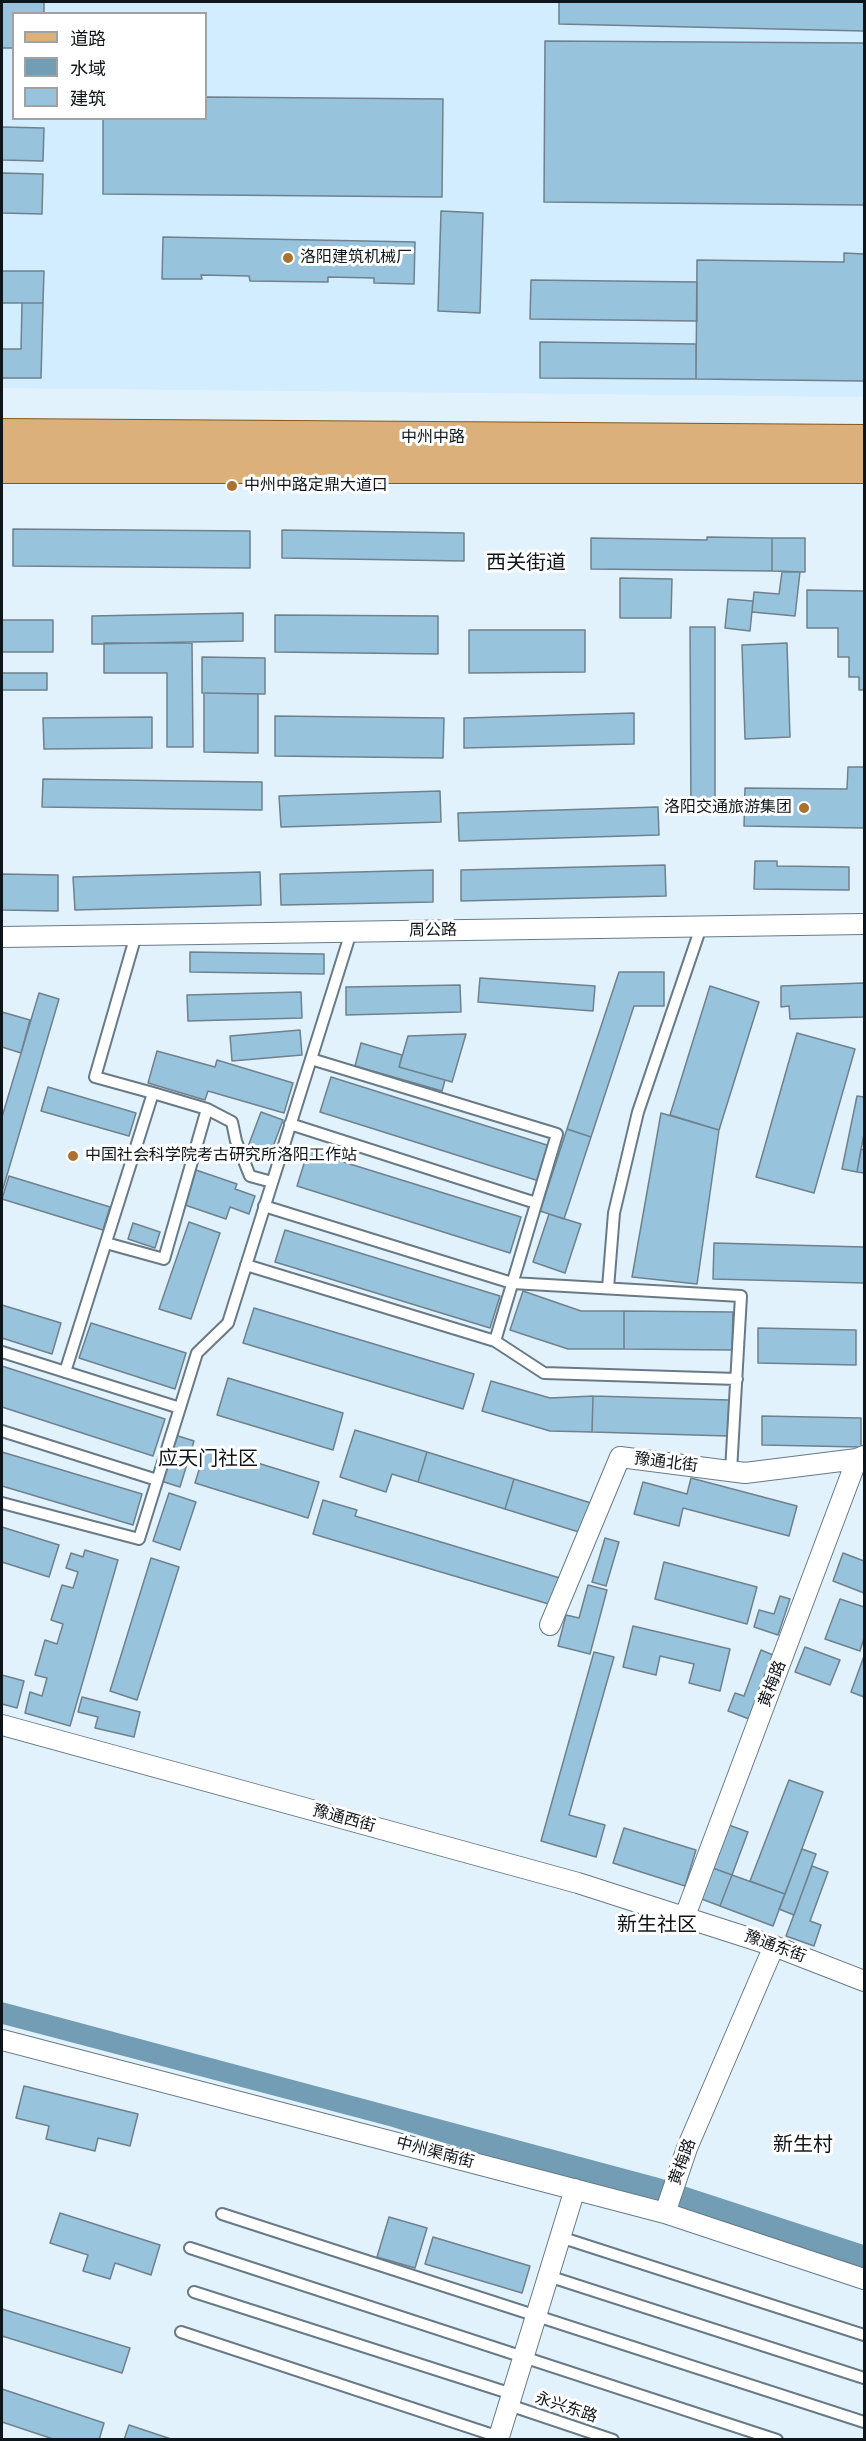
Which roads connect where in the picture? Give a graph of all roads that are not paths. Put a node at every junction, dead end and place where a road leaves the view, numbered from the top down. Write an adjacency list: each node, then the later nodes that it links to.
1 (2, 435): 2 (main road, 中州中路)
2 (864, 441)
3 (2, 467): 4 (main road, 中州中路)
4 (864, 467)
5 (864, 924): 6 (street, 周公路)
6 (701, 927): 7 (street, 周公路); 20 (lane)
7 (351, 932): 8 (street, 周公路); 10 (lane)
8 (136, 935): 9 (street, 周公路); 11 (lane)
9 (2, 937)
10 (311, 1059): 13 (lane); 15 (lane)
11 (153, 1094): 12 (lane); 17 (lane)
12 (207, 1109): 14 (lane); 17 (lane)
13 (290, 1124): 14 (lane); 15 (lane)
14 (272, 1182): 16 (lane)
15 (536, 1203): 19 (lane)
16 (264, 1206): 18 (lane); 19 (lane)
17 (106, 1243): 23 (lane)
18 (246, 1265): 21 (lane); 25 (lane)
19 (512, 1282): 20 (lane); 21 (lane)
20 (608, 1288): 24 (lane)
21 (495, 1341): 24 (lane)
22 (2, 1352): 23 (lane)
23 (65, 1371): 25 (lane)
24 (737, 1378): 28 (lane)
25 (180, 1408): 29 (lane)
26 (2, 1431): 29 (lane)
27 (861, 1458): 28 (street, 豫通北街); 33 (street, 黄梅路)
28 (731, 1472): 31 (street, 豫通北街)
29 (157, 1480): 30 (lane)
30 (2, 1503)
31 (550, 1625)
32 (2, 1725): 33 (street, 豫通西街)
33 (685, 1916): 34 (street, 豫通东街)
34 (774, 1946): 35 (street, 豫通东街); 38 (street, 黄梅路)
35 (864, 1981)
36 (2, 2040): 37 (street, 中州渠南街)
37 (575, 2189): 38 (street, 中州渠南街); 40 (street)
38 (665, 2212): 43 (street, 中州渠南街)
39 (222, 2214): 45 (lane)
40 (560, 2237): 42 (street); 47 (lane)
41 (190, 2248): 48 (lane)
42 (548, 2276): 45 (street); 49 (lane)
43 (864, 2279)
44 (194, 2292): 50 (lane, 永兴东路)
45 (536, 2316): 48 (street); 51 (lane)
46 (181, 2332): 52 (lane)
47 (864, 2335)
48 (524, 2357): 50 (street); 54 (lane)
49 (864, 2378)
50 (511, 2400): 52 (street); 53 (lane, 永兴东路)
51 (864, 2422)
52 (499, 2438)
53 (613, 2439)
54 (777, 2439)

